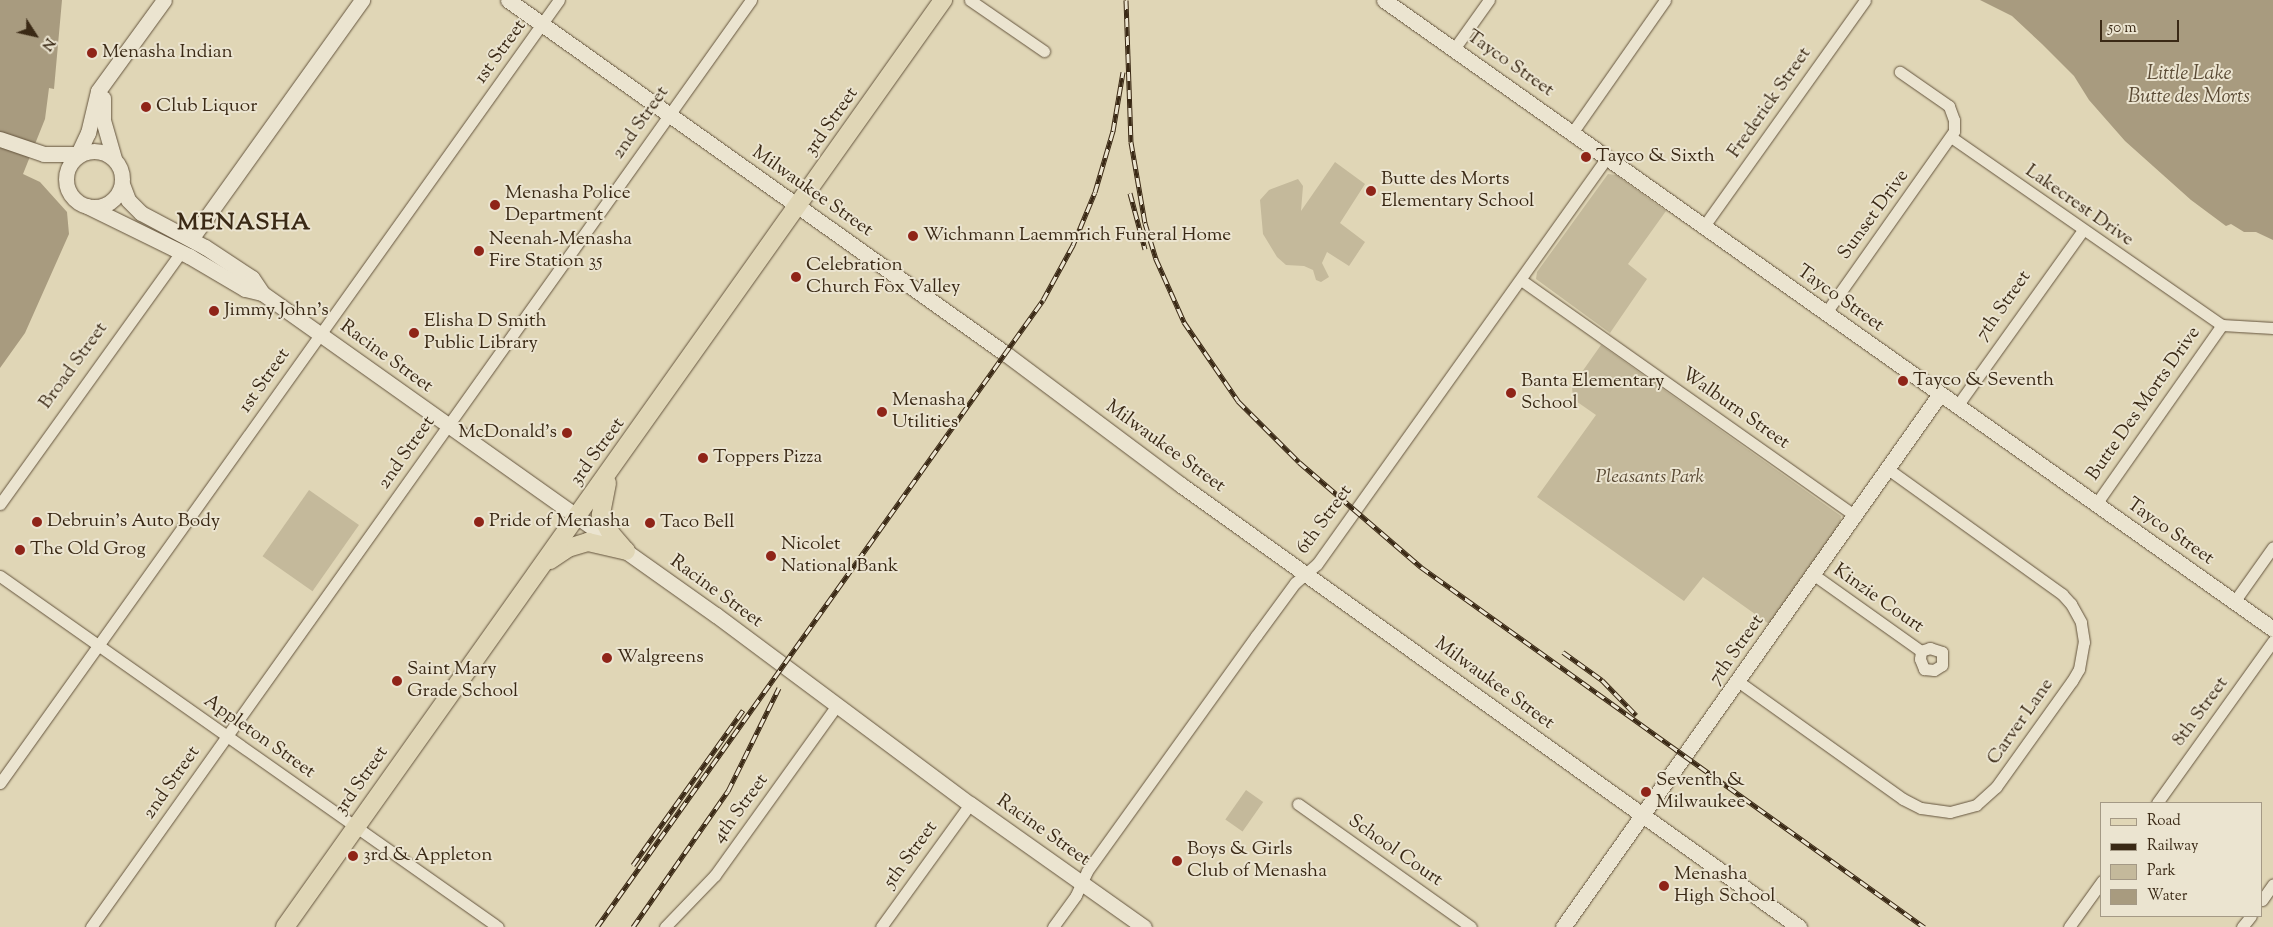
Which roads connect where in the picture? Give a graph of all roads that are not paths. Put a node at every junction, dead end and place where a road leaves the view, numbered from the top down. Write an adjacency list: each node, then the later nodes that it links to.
1 (164, 0): 16 (street)
2 (362, 0): 31 (street)
3 (508, 0): 12 (street, Milwaukee Street)
4 (559, 0): 12 (street, 1st Street)
5 (751, 0): 17 (street, 2nd Street)
6 (943, 0): 28 (main road, 3rd Street)
7 (970, 0): 14 (street)
8 (1384, 0): 13 (street, Tayco Street)
9 (1489, 0): 13 (street)
10 (1665, 0): 18 (street)
11 (1865, 0): 29 (street, Frederick Street)
12 (542, 24): 17 (street, Milwaukee Street); 38 (street, 1st Street)
13 (1454, 49): 18 (street, Tayco Street)
14 (1044, 51)
15 (1900, 72): 19 (street)
16 (105, 84): 22 (street); 23 (street)
17 (668, 115): 28 (street, Milwaukee Street); 41 (street, 2nd Street)
18 (1572, 133): 24 (street, Tayco Street)
19 (1951, 137): 30 (street, Lakecrest Drive); 35 (street, Sunset Drive)
20 (0, 139): 21 (street)
21 (44, 154): 22 (street); 25 (street)
22 (78, 154): 23 (street); 25 (street)
23 (114, 158): 26 (street)
24 (1607, 158): 29 (street, Tayco Street); 33 (street, 6th Street)
25 (65, 179): 27 (street)
26 (122, 184): 27 (street); 31 (street, Racine Street)
27 (87, 206): 32 (street, Racine Street)
28 (798, 207): 42 (main road, 3rd Street); 50 (street, Milwaukee Street)
29 (1704, 226): 35 (street, Tayco Street)
30 (2083, 230): 36 (street, Lakecrest Drive); 40 (street, 7th Street)
31 (191, 239): 34 (street, Racine Street)
32 (181, 252): 34 (street, Racine Street); 44 (street, Broad Street)
33 (1521, 280): 46 (street, Walburn Street); 50 (street, 6th Street)
34 (262, 293): 38 (street, Racine Street)
35 (1825, 314): 39 (street, Tayco Street)
36 (2222, 325): 37 (street); 45 (street, Butte Des Morts Drive)
37 (2273, 328)
38 (320, 333): 41 (street, Racine Street); 57 (street, 1st Street)
39 (1940, 394): 40 (street, Tayco Street); 43 (street, 7th Street)
40 (1957, 406): 45 (street, Tayco Street)
41 (448, 426): 47 (street, Racine Street); 61 (street, 2nd Street)
42 (617, 462): 47 (main road, 3rd Street); 49 (main road)
43 (1888, 469): 46 (street, 7th Street); 59 (street, Carver Lane)
44 (0, 504)
45 (2096, 504): 54 (street, Tayco Street)
46 (1855, 516): 51 (street, 7th Street)
47 (576, 517): 49 (street, Racine Street); 53 (main road, 3rd Street)
48 (2273, 547): 54 (street)
49 (626, 551): 53 (main road); 60 (street, Racine Street)
50 (1306, 574): 66 (street, Milwaukee Street); 68 (street, 6th Street)
51 (1814, 575): 58 (street, Kinzie Court); 59 (street, 7th Street)
52 (0, 576): 57 (street, Appleton Street)
53 (533, 576): 67 (main road, 3rd Street)
54 (2234, 602): 55 (street, Tayco Street)
55 (2273, 629)
56 (2273, 641): 63 (street, 8th Street)
57 (99, 646): 61 (street, Appleton Street); 62 (street, 1st Street)
58 (1921, 651)
59 (1739, 682): 66 (street, 7th Street)
60 (837, 705): 64 (street, Racine Street); 75 (street, 4th Street)
61 (227, 736): 67 (street, Appleton Street); 72 (street, 2nd Street)
62 (0, 783)
63 (2158, 802)
64 (970, 804): 68 (street, Racine Street); 76 (street, 5th Street)
65 (1298, 804): 79 (street, School Court)
66 (1643, 816): 80 (street, 7th Street); 81 (street, Milwaukee Street)
67 (356, 827): 73 (main road, 3rd Street); 74 (street, Appleton Street)
68 (1082, 883): 77 (street, 6th Street); 78 (street, Racine Street)
69 (2100, 884): 82 (street)
70 (2273, 884): 71 (street)
71 (2263, 899)
72 (91, 927)
73 (285, 927)
74 (498, 927)
75 (665, 927)
76 (881, 927)
77 (1053, 927)
78 (1144, 927)
79 (1471, 927)
80 (1564, 927)
81 (1799, 927)
82 (2069, 927)

